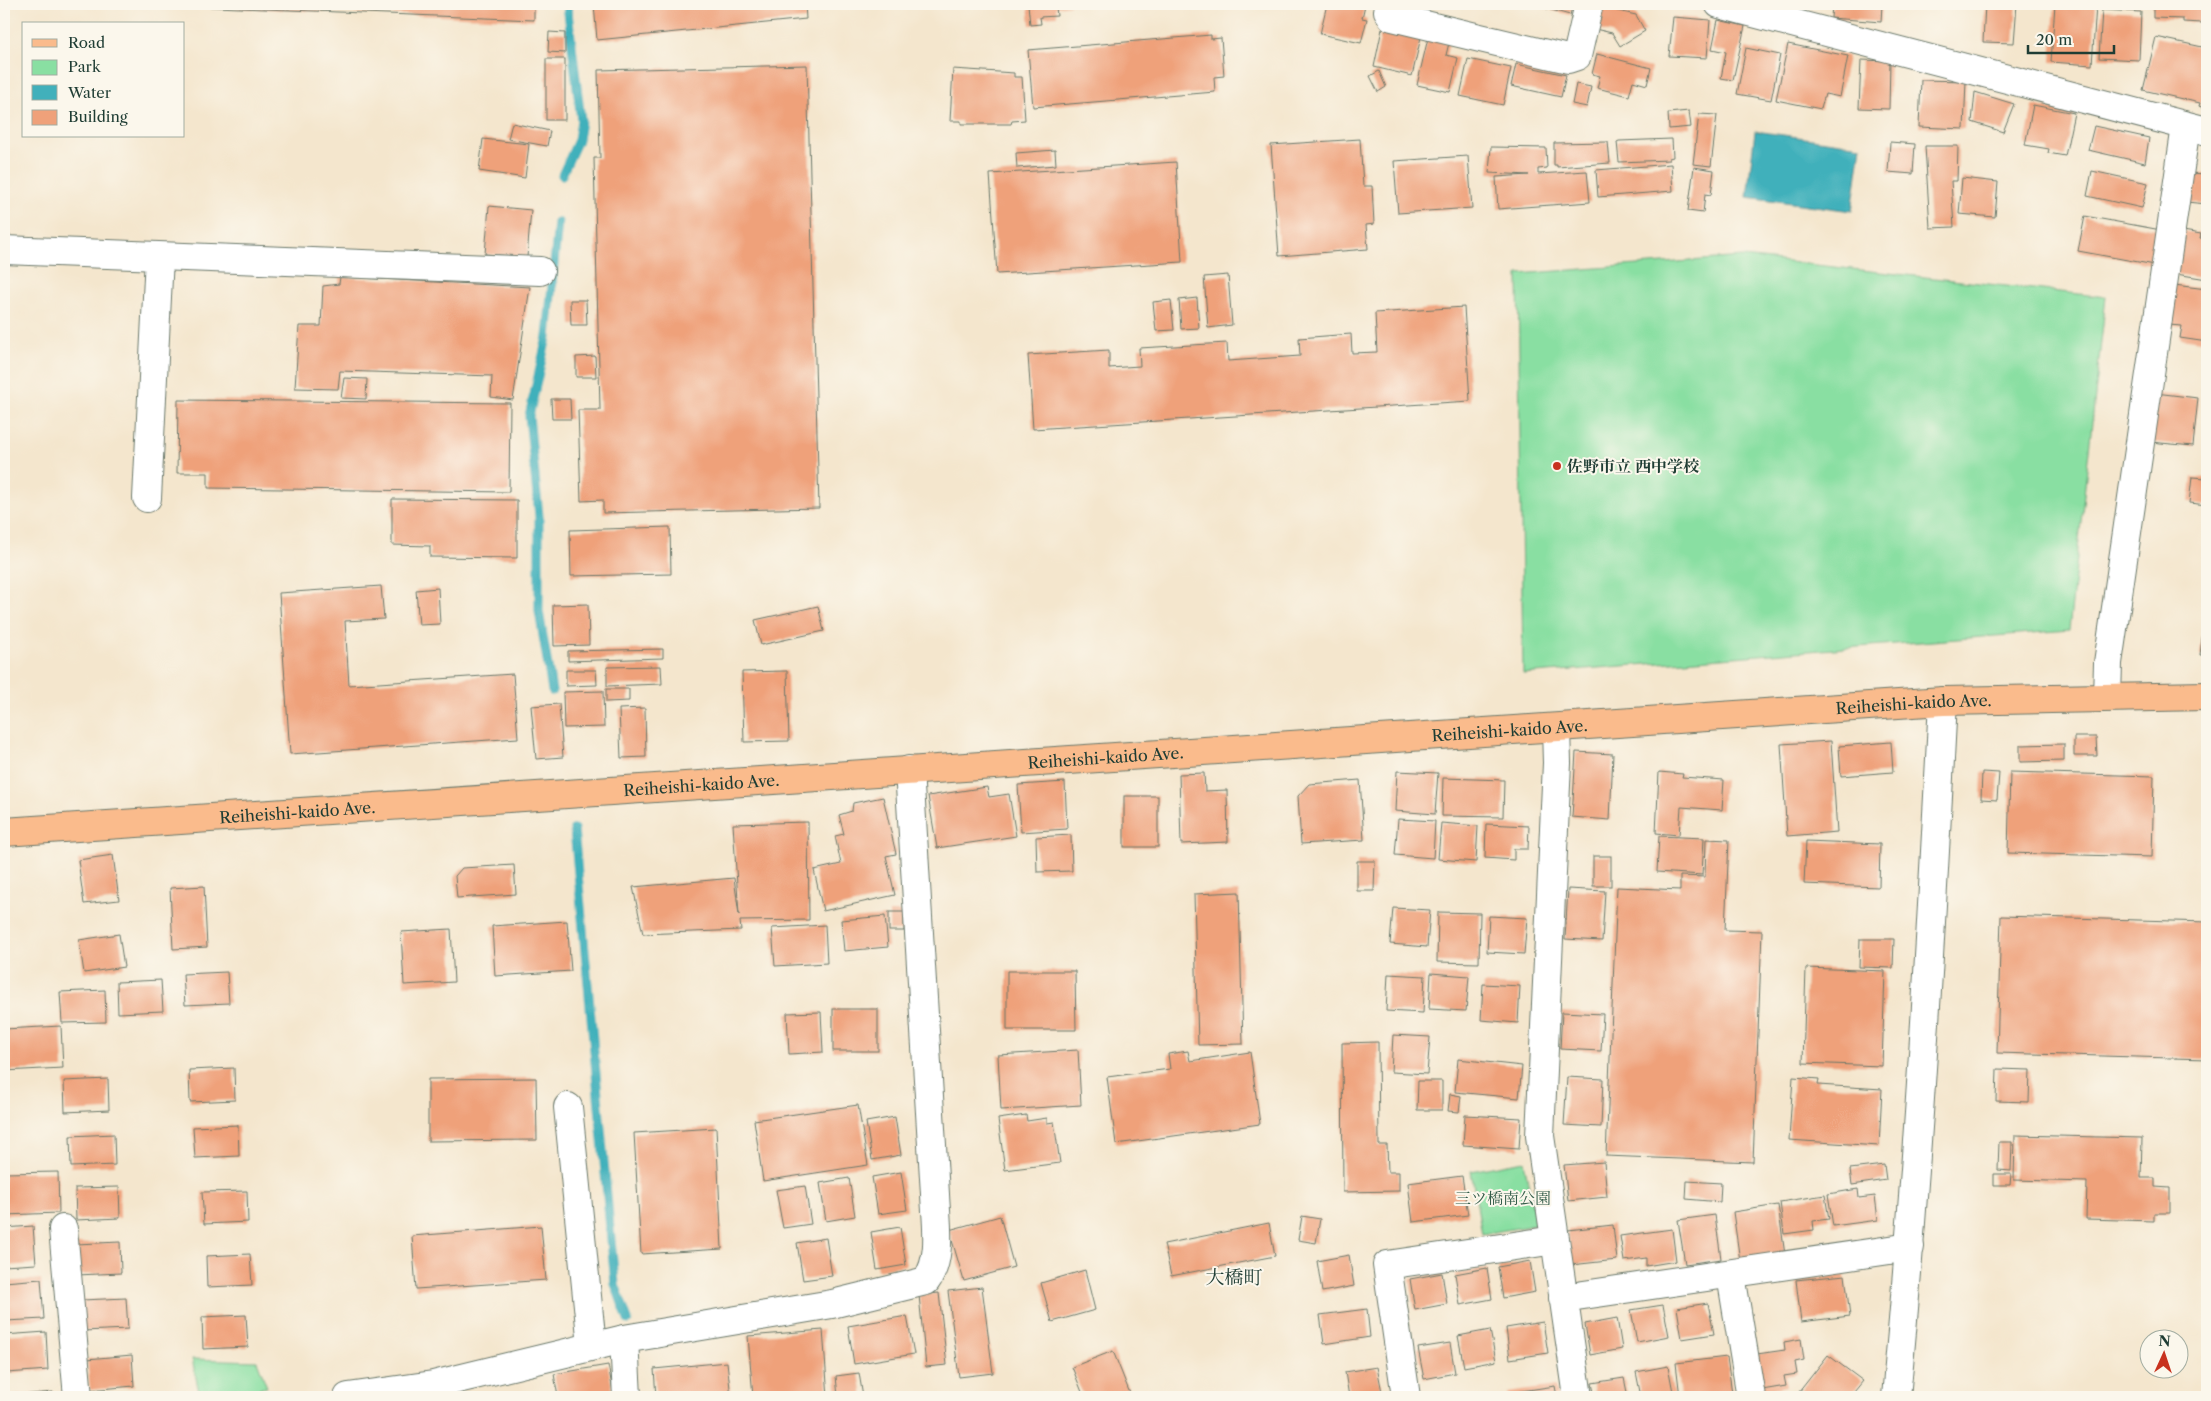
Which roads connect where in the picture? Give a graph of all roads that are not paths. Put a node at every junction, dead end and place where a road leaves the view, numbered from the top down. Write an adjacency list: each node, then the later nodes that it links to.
1 (1390, 4): 2 (street)
2 (1589, 4)
3 (1719, 4): 4 (street)
4 (2197, 129): 10 (street)
5 (4, 250): 6 (street)
6 (159, 257): 7 (street); 8 (street)
7 (540, 271)
8 (147, 498)
9 (2207, 696): 10 (main road, Reiheishi-kaido Ave.)
10 (2107, 697): 11 (main road, Reiheishi-kaido Ave.)
11 (1943, 701): 12 (main road, Reiheishi-kaido Ave.); 18 (street)
12 (1556, 728): 13 (main road, Reiheishi-kaido Ave.); 17 (street)
13 (909, 770): 14 (main road, Reiheishi-kaido Ave.); 21 (street)
14 (4, 832)
15 (568, 1107): 22 (street)
16 (63, 1229): 23 (street)
17 (1555, 1240): 20 (street); 26 (street)
18 (1910, 1247): 19 (street); 29 (street)
19 (1731, 1275): 20 (street); 28 (street)
20 (1563, 1298): 27 (street)
21 (624, 1339): 22 (street); 25 (street)
22 (592, 1346): 24 (street)
23 (78, 1397)
24 (348, 1397)
25 (628, 1397)
26 (1406, 1397)
27 (1578, 1397)
28 (1751, 1397)
29 (1896, 1397)

